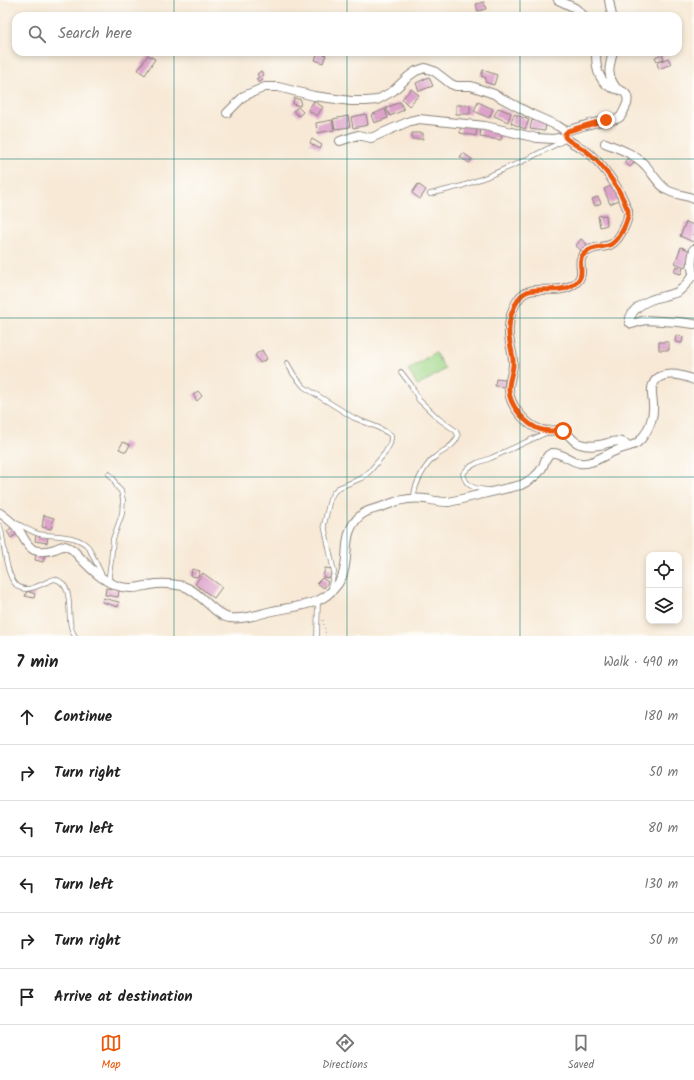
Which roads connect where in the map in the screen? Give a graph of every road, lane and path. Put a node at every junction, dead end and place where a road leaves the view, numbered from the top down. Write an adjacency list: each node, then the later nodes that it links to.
1 (558, 0): 3 (street)
2 (609, 0): 4 (street)
3 (580, 12)
4 (611, 12)
5 (596, 56): 7 (street)
6 (612, 56): 7 (street)
7 (618, 90): 9 (street)
8 (227, 113): 9 (street)
9 (566, 136): 10 (street); 12 (lane); 20 (street)
10 (340, 141)
11 (606, 143): 13 (street)
12 (430, 194)
13 (694, 199)
14 (694, 249): 15 (street)
15 (694, 275): 16 (street)
16 (694, 324)
17 (287, 363): 29 (lane)
18 (401, 372): 24 (lane)
19 (694, 380): 21 (street)
20 (550, 431): 21 (street); 23 (lane)
21 (629, 446): 23 (street)
22 (109, 474): 28 (lane)
23 (498, 490): 24 (street)
24 (414, 499): 29 (street)
25 (0, 513): 26 (street)
26 (7, 519): 28 (lane); 28 (street)
27 (0, 526): 32 (lane)
28 (107, 580): 30 (street)
29 (332, 590): 30 (street)
30 (318, 600): 33 (lane)
31 (323, 618): 34 (path)
32 (75, 636)
33 (317, 636)
34 (326, 636)

